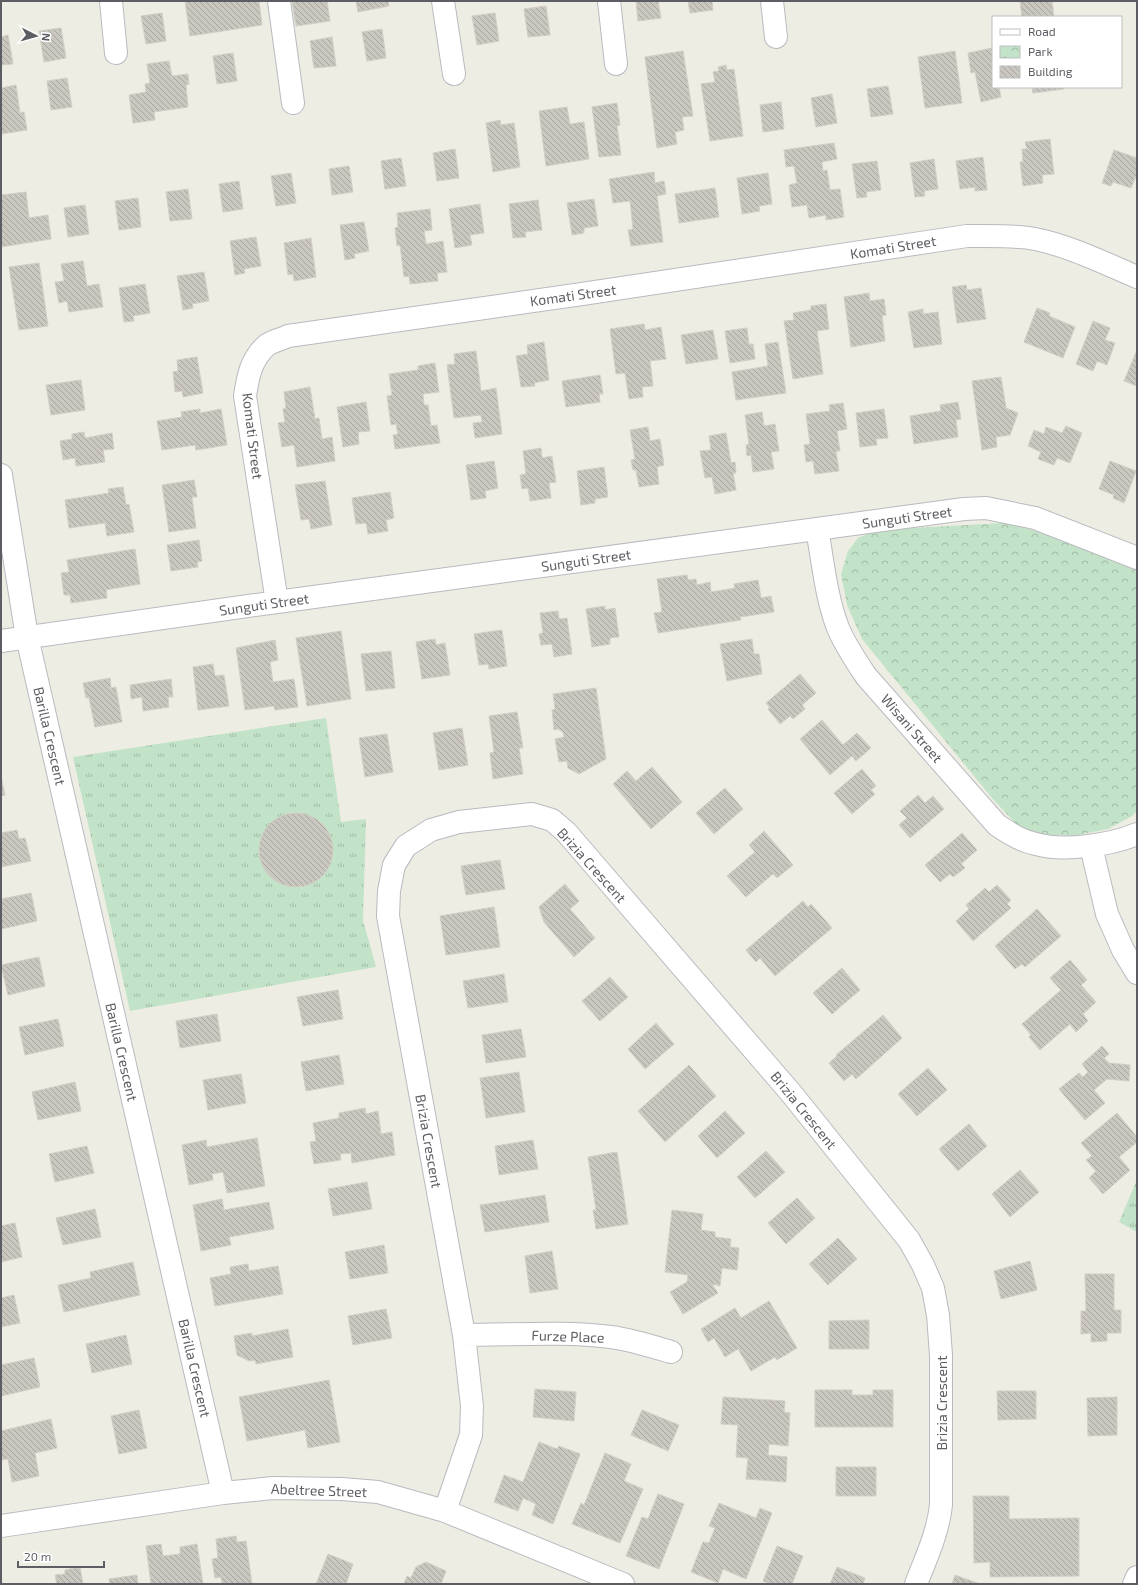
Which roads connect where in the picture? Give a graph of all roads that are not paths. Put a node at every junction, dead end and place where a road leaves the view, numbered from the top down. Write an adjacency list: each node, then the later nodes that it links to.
1 (111, 1): 7 (street)
2 (279, 1): 10 (street)
3 (443, 1): 9 (street)
4 (608, 1): 8 (street)
5 (772, 1): 6 (street)
6 (776, 37)
7 (116, 53)
8 (616, 64)
9 (454, 74)
10 (293, 103)
11 (1137, 276): 15 (street, Komati Street)
12 (1, 475): 16 (street, Barilla Crescent)
13 (817, 529): 14 (street, Sunguti Street); 15 (street, Sunguti Street); 19 (street, Wisani Street)
14 (1137, 558)
15 (277, 602): 16 (street, Sunguti Street)
16 (27, 637): 17 (street); 23 (street, Barilla Crescent)
17 (1, 642)
18 (1137, 834): 19 (street, Wisani Street)
19 (1091, 846): 20 (street)
20 (1137, 973)
21 (464, 1335): 22 (street, Furze Place); 24 (street, Brizia Crescent); 28 (street, Brizia Crescent)
22 (671, 1352)
23 (223, 1493): 24 (street, Abeltree Street); 25 (street, Abeltree Street)
24 (445, 1511): 27 (street, Abeltree Street)
25 (1, 1526)
26 (1137, 1577): 29 (street)
27 (623, 1584)
28 (916, 1584)
29 (1134, 1584)

